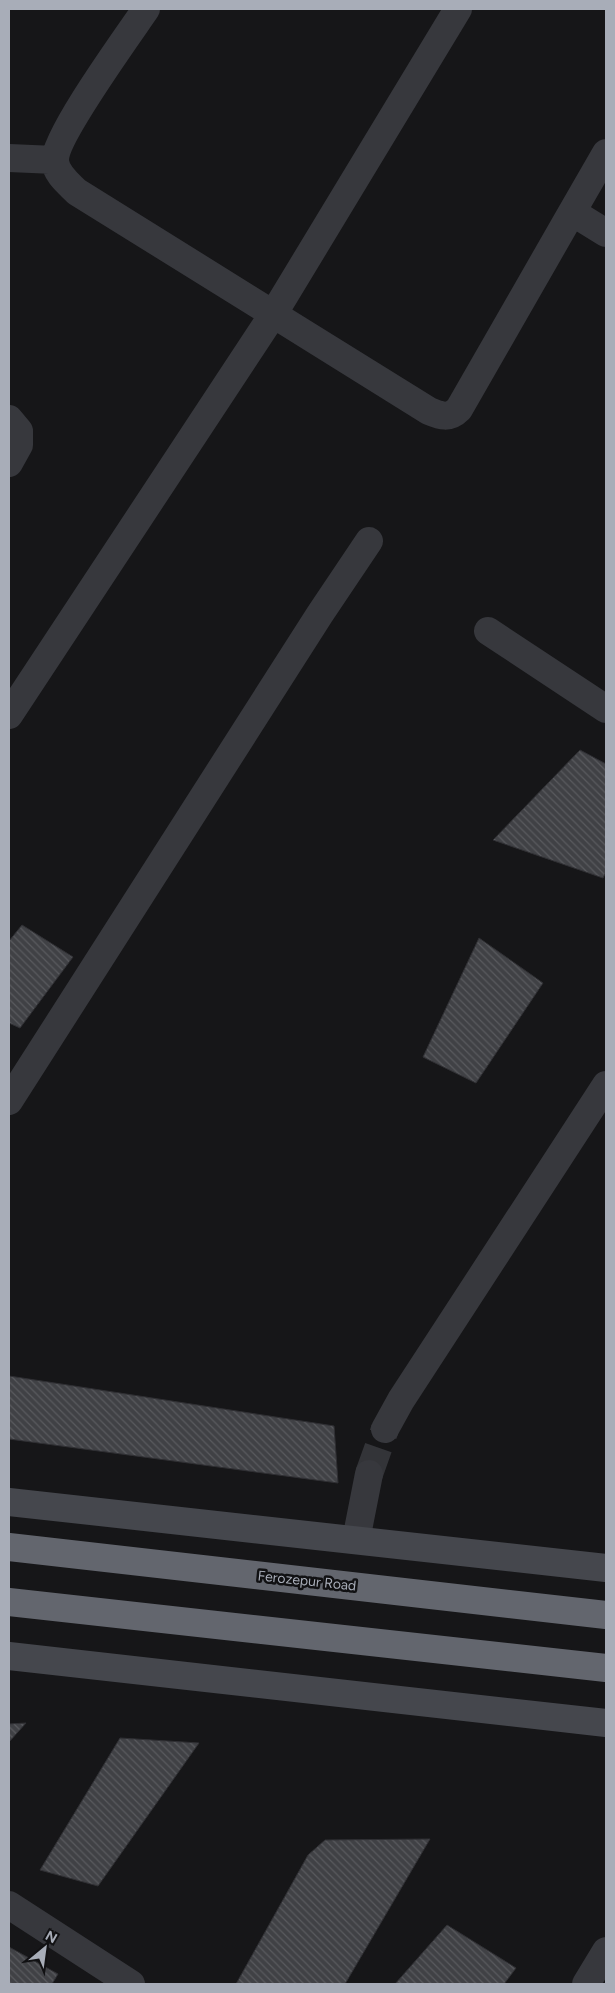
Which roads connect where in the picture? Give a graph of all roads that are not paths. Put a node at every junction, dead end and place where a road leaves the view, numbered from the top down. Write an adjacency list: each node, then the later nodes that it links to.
1 (146, 9): 5 (street)
2 (458, 9): 8 (street)
3 (606, 153): 6 (street)
4 (9, 158): 5 (street)
5 (55, 160): 8 (street)
6 (572, 212): 7 (street); 8 (street)
7 (606, 233)
8 (274, 313): 14 (street)
9 (9, 419): 10 (street)
10 (9, 463)
11 (369, 541): 16 (street)
12 (488, 630): 13 (street)
13 (606, 709)
14 (9, 715)
15 (606, 1086): 17 (street)
16 (9, 1101)
17 (385, 1430)
18 (369, 1474): 20 (street)
19 (9, 1502): 20 (main road)
20 (356, 1540): 22 (main road)
21 (9, 1548): 24 (highway, Ferozepur Road)
22 (606, 1568)
23 (9, 1602): 26 (highway)
24 (606, 1615)
25 (9, 1656): 27 (main road)
26 (606, 1668)
27 (606, 1722)
28 (9, 1905): 30 (street)
29 (606, 1951): 31 (street)
30 (131, 1984)
31 (586, 1984)

